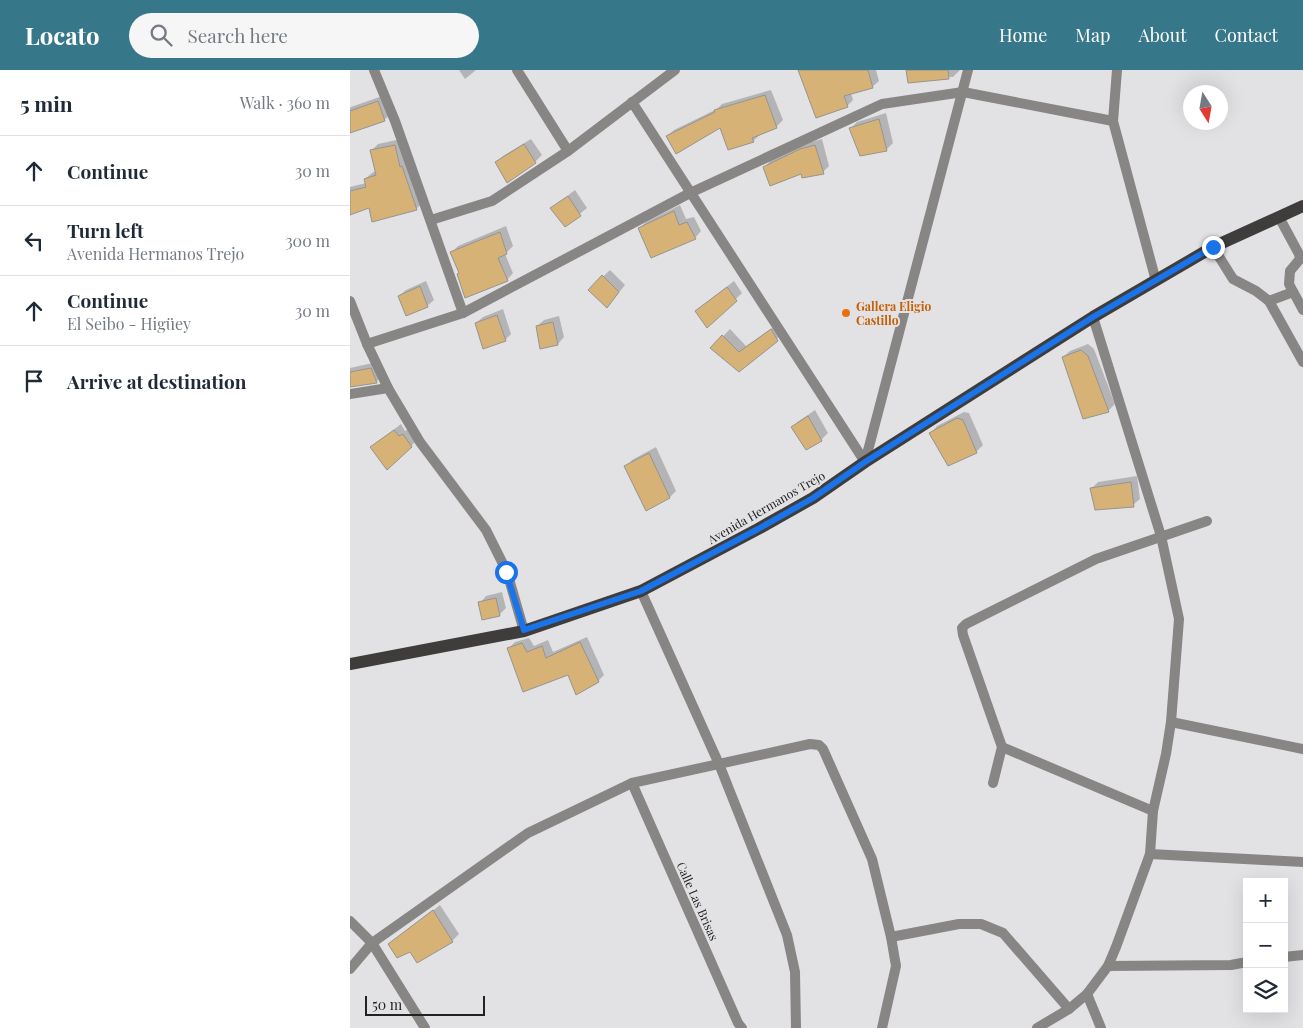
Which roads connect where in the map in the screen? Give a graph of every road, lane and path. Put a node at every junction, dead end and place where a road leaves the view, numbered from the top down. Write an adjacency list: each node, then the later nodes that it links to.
1 (374, 70): 13 (street)
2 (517, 70): 9 (street)
3 (675, 70): 7 (street)
4 (968, 70): 6 (street)
5 (1117, 70): 8 (street)
6 (963, 92): 8 (street); 10 (street); 26 (street)
7 (632, 102): 9 (street); 10 (street)
8 (1114, 121): 15 (street)
9 (568, 151): 13 (street)
10 (690, 193): 20 (street); 26 (street)
11 (1303, 206): 12 (main road, Avenida Hermanos Trejo)
12 (1279, 217): 14 (main road, Avenida Hermanos Trejo); 16 (street)
13 (431, 220): 20 (street)
14 (1213, 247): 15 (main road, Avenida Hermanos Trejo); 18 (street)
15 (1156, 281): 21 (main road, Avenida Hermanos Trejo)
16 (1293, 292): 18 (street); 19 (street)
17 (350, 301): 22 (street)
18 (1269, 301): 23 (street)
19 (1303, 310)
20 (463, 313): 22 (street)
21 (1093, 317): 26 (main road, Avenida Hermanos Trejo); 28 (street)
22 (367, 344): 24 (street)
23 (1303, 362)
24 (388, 388): 25 (street); 30 (street)
25 (350, 394)
26 (865, 462): 29 (main road, Avenida Hermanos Trejo)
27 (1207, 521): 28 (street)
28 (1161, 536): 32 (street); 33 (street)
29 (641, 591): 30 (main road, Avenida Hermanos Trejo); 35 (street)
30 (524, 630): 31 (main road, Avenida Hermanos Trejo)
31 (350, 664)
32 (1171, 722): 34 (street); 38 (street)
33 (1002, 747): 37 (street); 38 (street)
34 (1303, 749)
35 (719, 764): 36 (street); 42 (street); 53 (street)
36 (632, 783): 43 (street); 52 (street, Calle Las Brisas)
37 (994, 783)
38 (1153, 811): 39 (street)
39 (1150, 854): 40 (street); 47 (street)
40 (1303, 862)
41 (350, 921): 43 (street)
42 (891, 938): 50 (street); 54 (street)
43 (372, 942): 48 (street); 51 (street)
44 (1303, 955): 45 (street)
45 (1288, 957)
46 (1243, 962): 47 (street)
47 (1108, 966): 49 (street)
48 (350, 969)
49 (1087, 994): 50 (street); 56 (street)
50 (1068, 1009): 55 (street)
51 (426, 1028)
52 (742, 1028)
53 (796, 1028)
54 (882, 1028)
55 (1037, 1028)
56 (1101, 1028)

